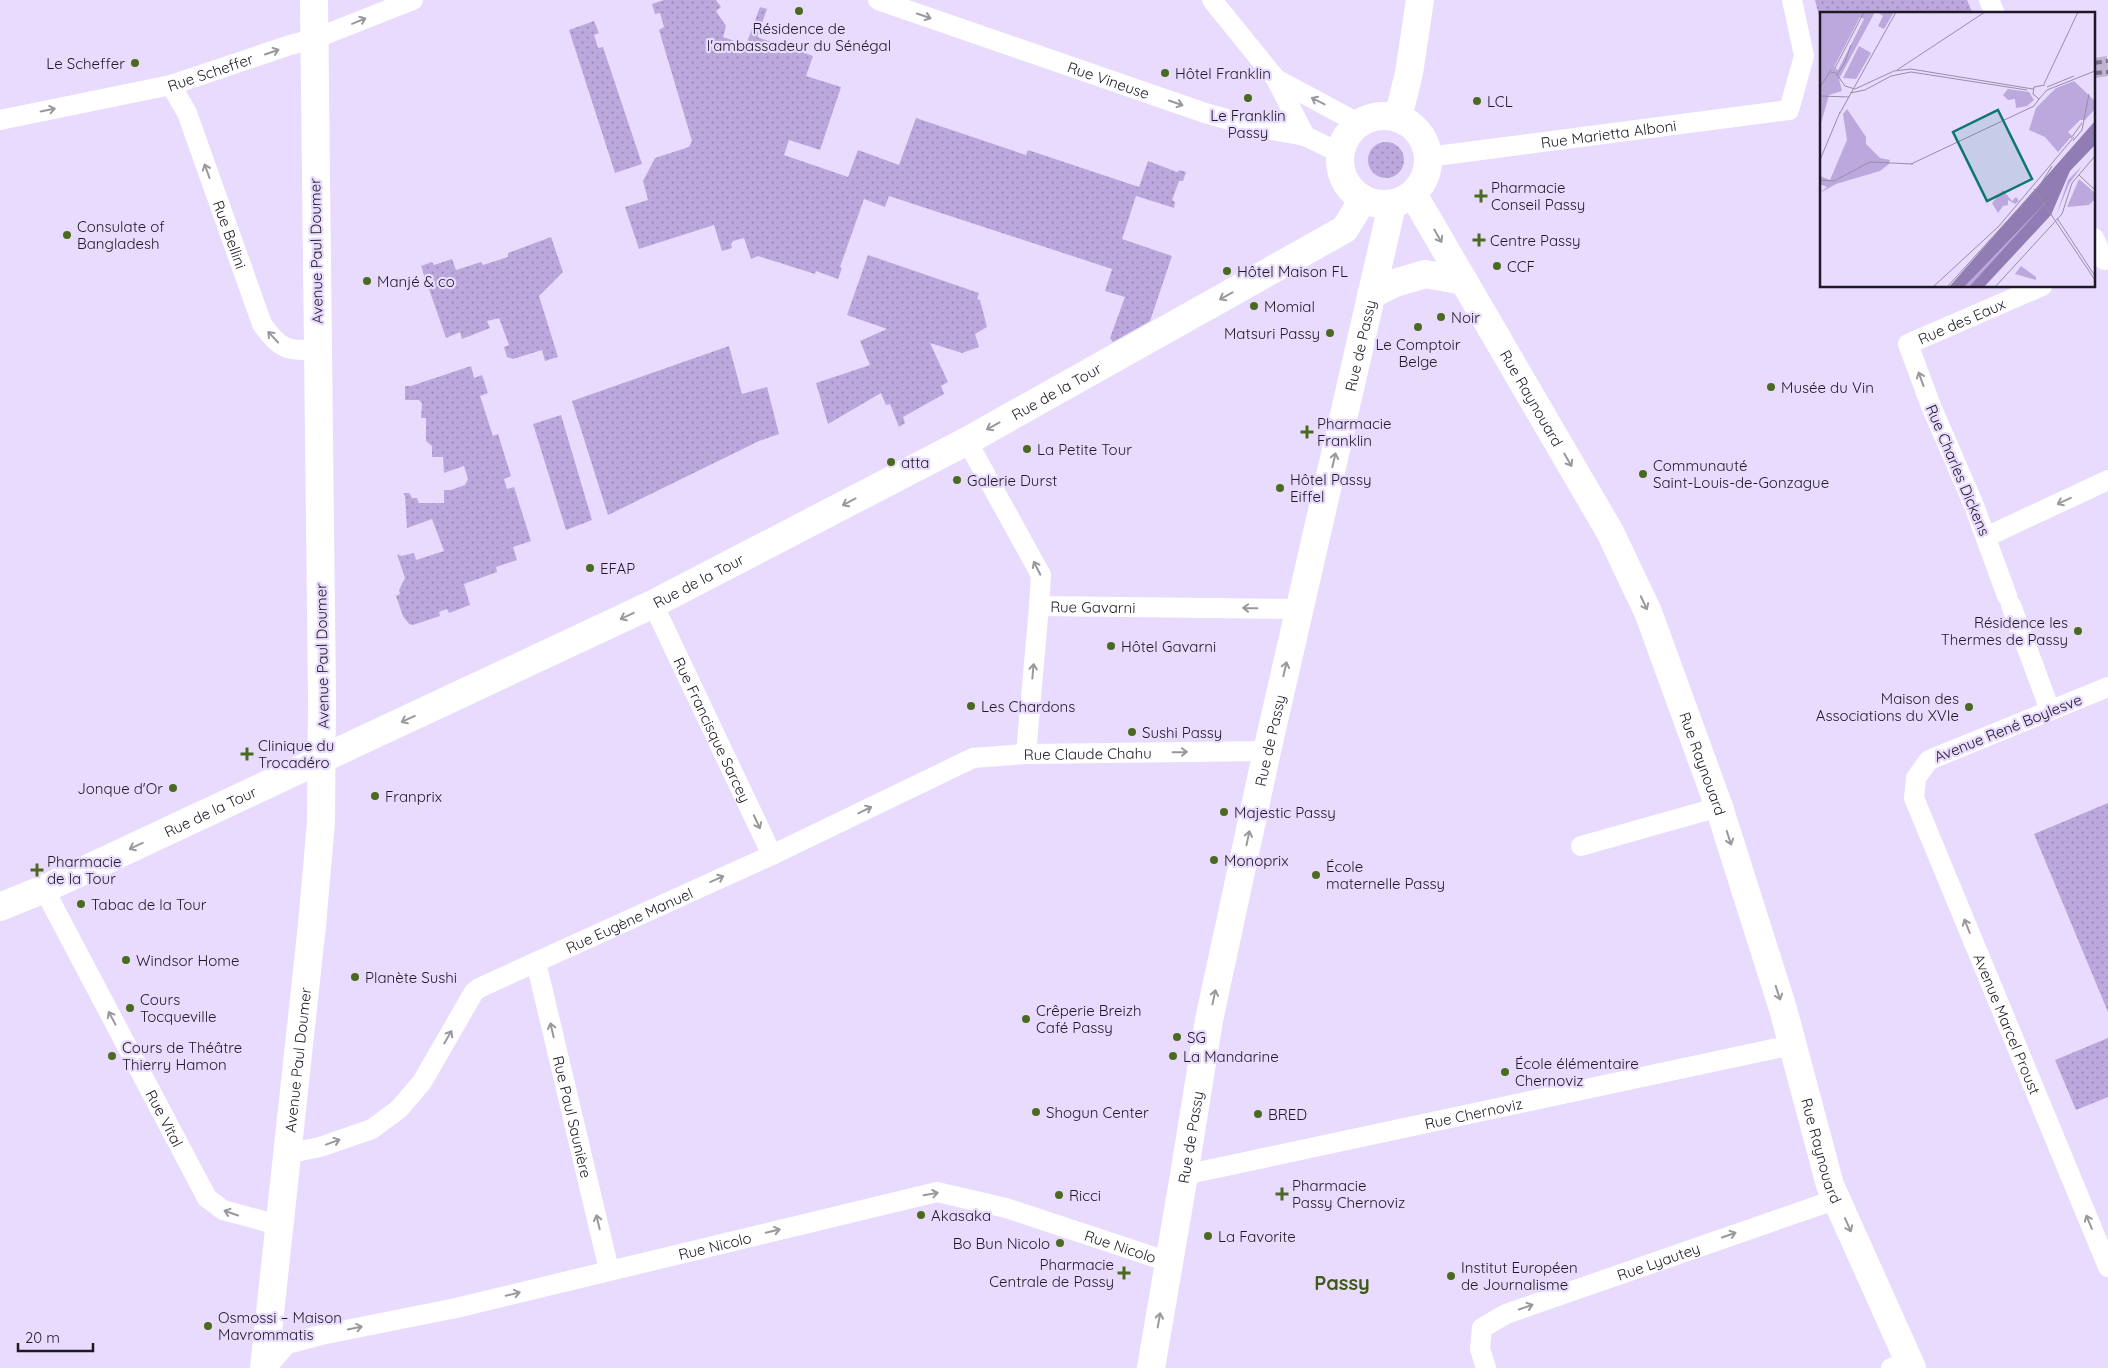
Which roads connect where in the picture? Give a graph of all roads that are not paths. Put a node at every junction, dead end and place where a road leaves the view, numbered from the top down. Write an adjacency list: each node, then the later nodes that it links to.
1 (314, 0): 9 (street, Avenue Paul Doumer)
2 (413, 0): 9 (street, Rue Scheffer, one-way to 2)
3 (878, 0): 15 (street, Rue Vineuse, one-way to 15)
4 (1212, 0): 10 (street)
5 (1420, 0): 12 (street)
6 (1792, 0): 17 (street, Rue Marietta Alboni)
7 (1989, 0): 8 (street)
8 (1994, 12)
9 (314, 39): 11 (street, Rue Scheffer, one-way to 9); 28 (street, Avenue Paul Doumer)
10 (1276, 79): 14 (street, one-way to 10); 15 (street)
11 (171, 86): 13 (street, Rue Scheffer, one-way to 11); 28 (street, Rue Bellini, one-way to 11)
12 (1398, 118): 14 (street); 17 (street)
13 (0, 120)
14 (1360, 124): 16 (street)
15 (1305, 136): 16 (street, Rue Vineuse)
16 (1340, 153): 18 (street)
17 (1428, 157): 19 (street)
18 (1363, 199): 19 (street); 20 (street, Rue de la Tour)
19 (1403, 199): 22 (street, Rue de Passy); 24 (street, Rue Raynouard, one-way to 24)
20 (1345, 229): 22 (street); 29 (street, Rue de la Tour, one-way to 29)
21 (2096, 244): 23 (street)
22 (1382, 248): 26 (street, Rue de Passy)
23 (2102, 261)
24 (1464, 282): 26 (street); 41 (street, Rue Raynouard, one-way to 41)
25 (2037, 288): 27 (street, Rue des Eaux)
26 (1372, 295): 34 (street, Rue de Passy, one-way to 26)
27 (1908, 344): 31 (street, Rue Charles Dickens, one-way to 27)
28 (317, 348): 39 (street, Avenue Paul Doumer)
29 (968, 441): 32 (street, Rue de la Tour, one-way to 32); 33 (street, Rue Gavarni, one-way to 29)
30 (2108, 480): 31 (street, one-way to 31)
31 (1986, 537): 36 (street, Rue Charles Dickens)
32 (653, 604): 39 (street, Rue de la Tour, one-way to 39); 43 (street, Rue Francisque Sarcey, one-way to 43)
33 (1039, 606): 34 (street, Rue Gavarni, one-way to 33); 38 (street, Rue Claude Chahu, one-way to 33)
34 (1299, 609): 37 (street, Rue de Passy, one-way to 34)
35 (2108, 687): 36 (street, Avenue René Boylesve)
36 (2050, 710): 40 (street, Avenue René Boylesve)
37 (1267, 751): 38 (street, Rue Claude Chahu, one-way to 37); 49 (street, Rue de Passy, one-way to 37)
38 (1026, 754): 43 (street, Rue Eugène Manuel, one-way to 38)
39 (323, 759): 44 (street, Rue de la Tour, one-way to 44); 48 (street, Avenue Paul Doumer)
40 (1916, 778): 53 (street, Avenue Marcel Proust, one-way to 40)
41 (1719, 806): 42 (street); 47 (street, Rue Raynouard, one-way to 47)
42 (1581, 846)
43 (772, 854): 46 (street, Rue Eugène Manuel, one-way to 43)
44 (44, 889): 45 (street, Rue de la Tour); 51 (street, Rue Vital, one-way to 44)
45 (0, 907)
46 (536, 962): 48 (street, Rue Eugène Manuel, one-way to 46); 54 (street, Rue Paul Saunière, one-way to 46)
47 (1792, 1045): 49 (street, Rue Chernoviz); 50 (street, Rue Raynouard)
48 (286, 1154): 51 (street, Avenue Paul Doumer)
49 (1184, 1175): 52 (street, Rue de Passy)
50 (1837, 1199): 55 (street, Rue Raynouard, one-way to 55); 58 (street, Rue Lyautey, one-way to 50)
51 (278, 1225): 56 (street, Avenue Paul Doumer)
52 (1169, 1262): 54 (street, Rue Nicolo, one-way to 52); 57 (street, Rue de Passy, one-way to 52)
53 (2108, 1267)
54 (609, 1270): 56 (street, Rue Nicolo, one-way to 54)
55 (1904, 1366)
56 (265, 1368)
57 (1151, 1368)
58 (1486, 1368)

